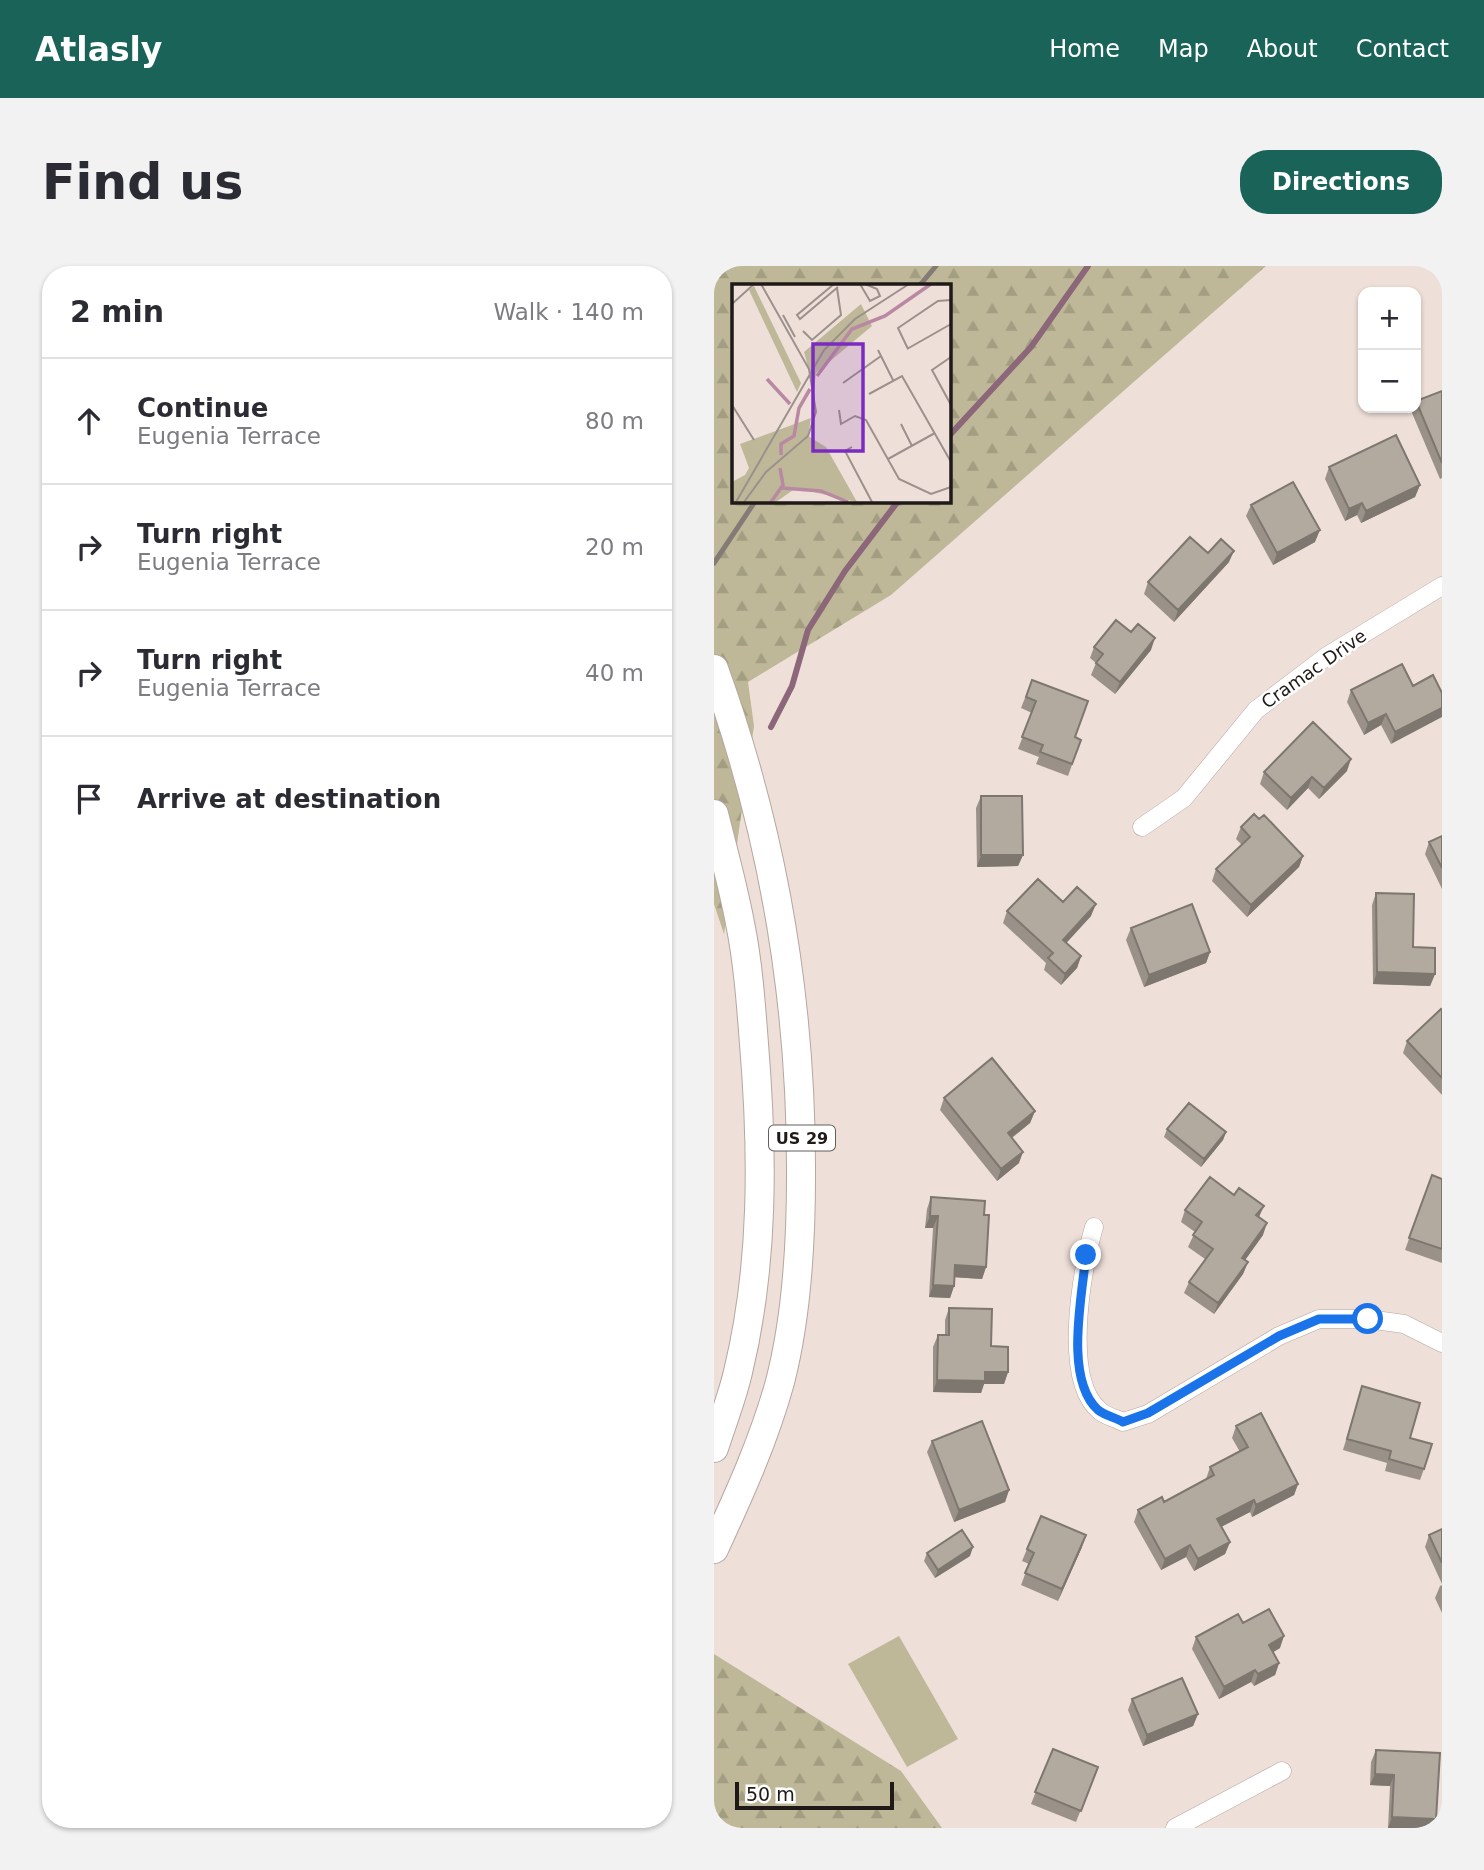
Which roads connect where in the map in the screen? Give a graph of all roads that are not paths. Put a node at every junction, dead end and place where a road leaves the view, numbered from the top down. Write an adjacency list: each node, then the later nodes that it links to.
1 (1442, 586): 4 (street, Cramac Drive)
2 (714, 669): 8 (main road, US 29)
3 (714, 814): 7 (main road, US 29)
4 (1142, 827)
5 (1094, 1227): 6 (street)
6 (1442, 1343)
7 (714, 1448)
8 (714, 1549)
9 (1282, 1770): 10 (street)
10 (1175, 1828)

